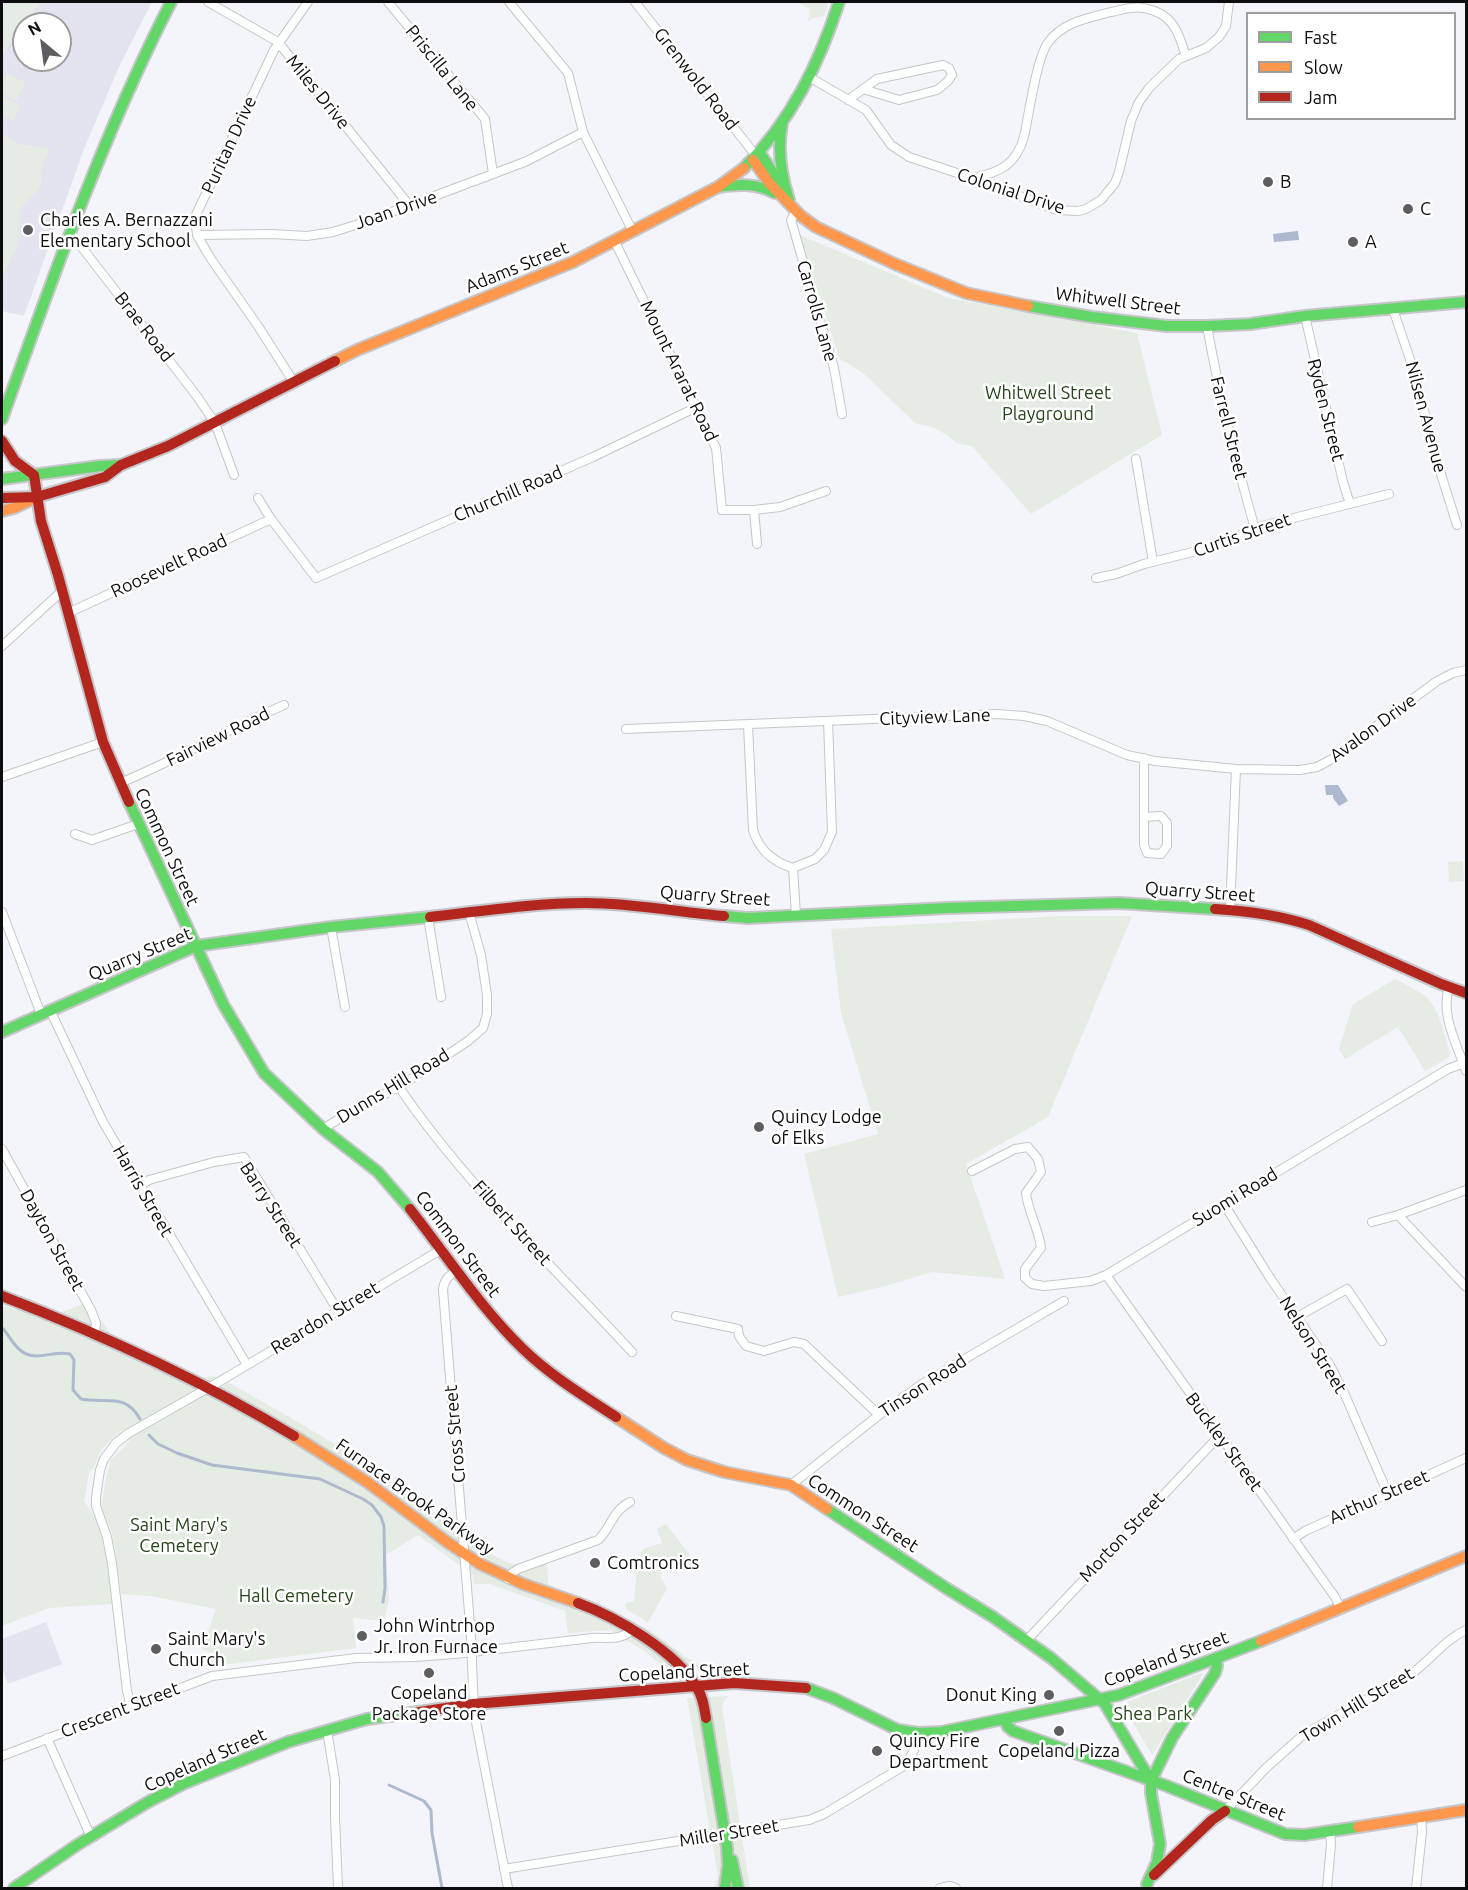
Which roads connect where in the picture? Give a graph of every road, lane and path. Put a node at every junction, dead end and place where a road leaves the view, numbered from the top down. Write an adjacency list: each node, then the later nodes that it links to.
1 (171, 2): 23 (main road)
2 (208, 2): 10 (street, Miles Drive)
3 (308, 2): 10 (street, Puritan Drive)
4 (388, 2): 18 (street, Priscilla Lane)
5 (509, 2): 16 (street)
6 (635, 2): 17 (street, Grenwold Road)
7 (839, 2): 12 (main road, Adams Street)
8 (1229, 2): 11 (street, Colonial Drive)
9 (1141, 4): 11 (street); 19 (street)
10 (278, 42): 21 (street, Miles Drive); 25 (street, Puritan Drive)
11 (1186, 56): 19 (street, Colonial Drive)
12 (809, 77): 14 (street, Colonial Drive); 15 (main road, Adams Street)
13 (863, 89): 13 (street); 14 (street)
14 (848, 100): 19 (street, Colonial Drive)
15 (783, 122): 17 (main road, Adams Street); 22 (main road)
16 (583, 132): 18 (street, Joan Drive); 24 (street)
17 (756, 157): 20 (main road, Adams Street); 22 (main road, Whitwell Street)
18 (493, 174): 21 (street, Joan Drive)
19 (972, 178)
20 (718, 187): 22 (main road); 24 (main road, Adams Street)
21 (409, 205): 25 (street, Joan Drive)
22 (793, 207): 30 (main road, Whitwell Street); 33 (street, Carrolls Lane)
23 (70, 232): 34 (main road); 35 (street, Brae Road)
24 (633, 232): 26 (main road, Adams Street)
25 (197, 235): 31 (street)
26 (615, 242): 31 (main road, Adams Street); 32 (street, Mount Ararat Road)
27 (1467, 302): 28 (main road, Whitwell Street)
28 (1393, 309): 29 (main road, Whitwell Street); 51 (street, Nilsen Avenue)
29 (1305, 316): 30 (main road, Whitwell Street); 47 (street, Ryden Street)
30 (1207, 326): 52 (street, Farrell Street)
31 (293, 381): 35 (main road, Adams Street)
32 (697, 407): 48 (street, Mount Ararat Road); 50 (street, Churchill Road)
33 (842, 414)
34 (2, 419)
35 (215, 423): 38 (main road, Adams Street); 40 (street, Brae Road)
36 (2, 441): 39 (main road)
37 (1136, 459): 54 (street)
38 (121, 465): 39 (main road, Adams Street); 44 (main road, Adams Street)
39 (34, 475): 41 (main road, Adams Street); 44 (main road, Common Street)
40 (234, 475)
41 (2, 479)
42 (826, 491): 48 (street)
43 (1389, 495): 47 (street, Curtis Street)
44 (37, 497): 45 (main road, Adams Street); 49 (main road); 56 (main road, Common Street)
45 (2, 498)
46 (258, 498): 50 (street)
47 (1350, 504): 52 (street, Curtis Street)
48 (754, 510): 53 (street)
49 (2, 511)
50 (271, 519): 57 (street, Roosevelt Road)
51 (1457, 525)
52 (1255, 529): 54 (street, Curtis Street)
53 (757, 544)
54 (1153, 562): 55 (street, Curtis Street)
55 (1096, 579)
56 (62, 591): 57 (main road, Common Street); 58 (street)
57 (68, 613): 64 (main road, Common Street)
58 (2, 646)
59 (1467, 670): 66 (street, Avalon Drive)
60 (284, 705): 68 (street, Fairview Road)
61 (828, 721): 62 (street, Cityview Lane); 65 (street, Cityview Lane); 72 (street)
62 (748, 725): 63 (street, Cityview Lane); 72 (street)
63 (626, 729)
64 (103, 742): 67 (street); 68 (main road, Common Street)
65 (1144, 758): 66 (street, Cityview Lane); 69 (street)
66 (1236, 769): 73 (street)
67 (2, 777)
68 (120, 783): 70 (main road, Common Street)
69 (1144, 817): 69 (street)
70 (138, 824): 71 (street); 79 (main road, Common Street)
71 (75, 834)
72 (793, 868): 76 (street)
73 (1230, 911): 76 (main road, Quarry Street); 80 (main road, Quarry Street)
74 (2, 912): 84 (street, Harris Street)
75 (469, 912): 76 (main road, Quarry Street); 77 (main road, Quarry Street); 87 (street, Dunns Hill Road)
76 (796, 915)
77 (428, 917): 78 (main road, Quarry Street); 82 (street)
78 (331, 927): 79 (main road, Quarry Street); 83 (street)
79 (196, 946): 84 (main road, Quarry Street); 88 (main road, Common Street)
80 (1449, 987): 81 (main road, Quarry Street); 86 (street)
81 (1467, 993)
82 (441, 997)
83 (345, 1007)
84 (45, 1012): 85 (main road, Quarry Street); 91 (street, Harris Street)
85 (2, 1032)
86 (1465, 1067): 93 (street, Suomi Road)
87 (399, 1087): 88 (street, Dunns Hill Road); 107 (street, Filbert Street)
88 (323, 1129): 96 (main road, Common Street)
89 (2, 1149): 105 (street, Dayton Street)
90 (972, 1171): 98 (street, Suomi Road)
91 (139, 1186): 102 (street, Barry Street); 108 (street, Harris Street)
92 (1467, 1190): 94 (street)
93 (1224, 1204): 98 (street, Suomi Road); 104 (street, Nelson Street)
94 (1398, 1215): 95 (street); 99 (street)
95 (1372, 1221)
96 (442, 1249): 97 (main road, Common Street); 102 (street, Reardon Street)
97 (457, 1270): 113 (main road, Common Street); 117 (street, Cross Street)
98 (1106, 1275): 111 (street, Buckley Street)
99 (1467, 1287)
100 (2, 1296): 105 (main road, Furnace Brook Parkway)
101 (1064, 1300): 110 (street, Tinson Road)
102 (338, 1311): 108 (street, Reardon Street)
103 (676, 1316): 110 (street)
104 (1297, 1317): 106 (street); 114 (street, Nelson Street)
105 (95, 1333): 109 (main road, Furnace Brook Parkway)
106 (1382, 1341)
107 (632, 1352)
108 (247, 1365): 109 (street, Reardon Street)
109 (208, 1388): 117 (main road, Furnace Brook Parkway); 129 (street, Reardon Street)
110 (879, 1415): 113 (street, Tinson Road)
111 (1219, 1436): 116 (street, Buckley Street); 123 (street, Morton Street)
112 (1467, 1458): 114 (street, Arthur Street)
113 (791, 1485): 123 (main road, Common Street)
114 (1388, 1494): 116 (street, Arthur Street)
115 (630, 1502): 119 (street)
116 (1293, 1539): 120 (street, Buckley Street)
117 (464, 1554): 119 (main road, Furnace Brook Parkway); 124 (street, Cross Street)
118 (1467, 1556): 120 (main road, Copeland Street)
119 (508, 1579): 121 (main road, Furnace Brook Parkway)
120 (1341, 1609): 125 (main road, Copeland Street)
121 (631, 1630): 124 (street, Crescent Street); 126 (main road, Furnace Brook Parkway)
122 (1467, 1630): 137 (street, Town Hill Street)
123 (1027, 1640): 127 (main road, Common Street)
124 (471, 1652): 128 (street, Cross Street); 129 (street, Crescent Street)
125 (1216, 1659): 127 (main road, Copeland Street); 135 (main road)
126 (697, 1685): 128 (main road, Copeland Street); 132 (main road, Copeland Street); 140 (main road, Furnace Brook Parkway)
127 (1100, 1700): 130 (main road, Copeland Street); 135 (main road, Common Street)
128 (474, 1704): 131 (main road, Copeland Street); 142 (street, Cross Street)
129 (131, 1706): 133 (street, Crescent Street)
130 (1004, 1719): 132 (main road, Copeland Street); 135 (main road, Centre Street)
131 (327, 1730): 141 (main road, Copeland Street); 145 (street)
132 (919, 1733): 140 (street, Miller Street)
133 (47, 1738): 134 (street, Crescent Street); 141 (street)
134 (2, 1756)
135 (1151, 1781): 137 (main road, Centre Street); 143 (main road)
136 (1467, 1810): 138 (main road, Centre Street)
137 (1225, 1811): 139 (main road, Centre Street); 143 (main road)
138 (1421, 1817): 139 (main road, Centre Street); 152 (street)
139 (1330, 1832): 151 (street)
140 (725, 1833): 142 (street, Miller Street); 147 (main road, Furnace Brook Parkway); 148 (main road, Furnace Brook Parkway)
141 (91, 1837): 144 (main road, Copeland Street)
142 (504, 1869): 146 (street, Cross Street)
143 (1145, 1886)
144 (14, 1888)
145 (338, 1888)
146 (508, 1888)
147 (725, 1888)
148 (738, 1888)
149 (940, 1888): 150 (street)
150 (956, 1888)
151 (1327, 1888)
152 (1416, 1888)

